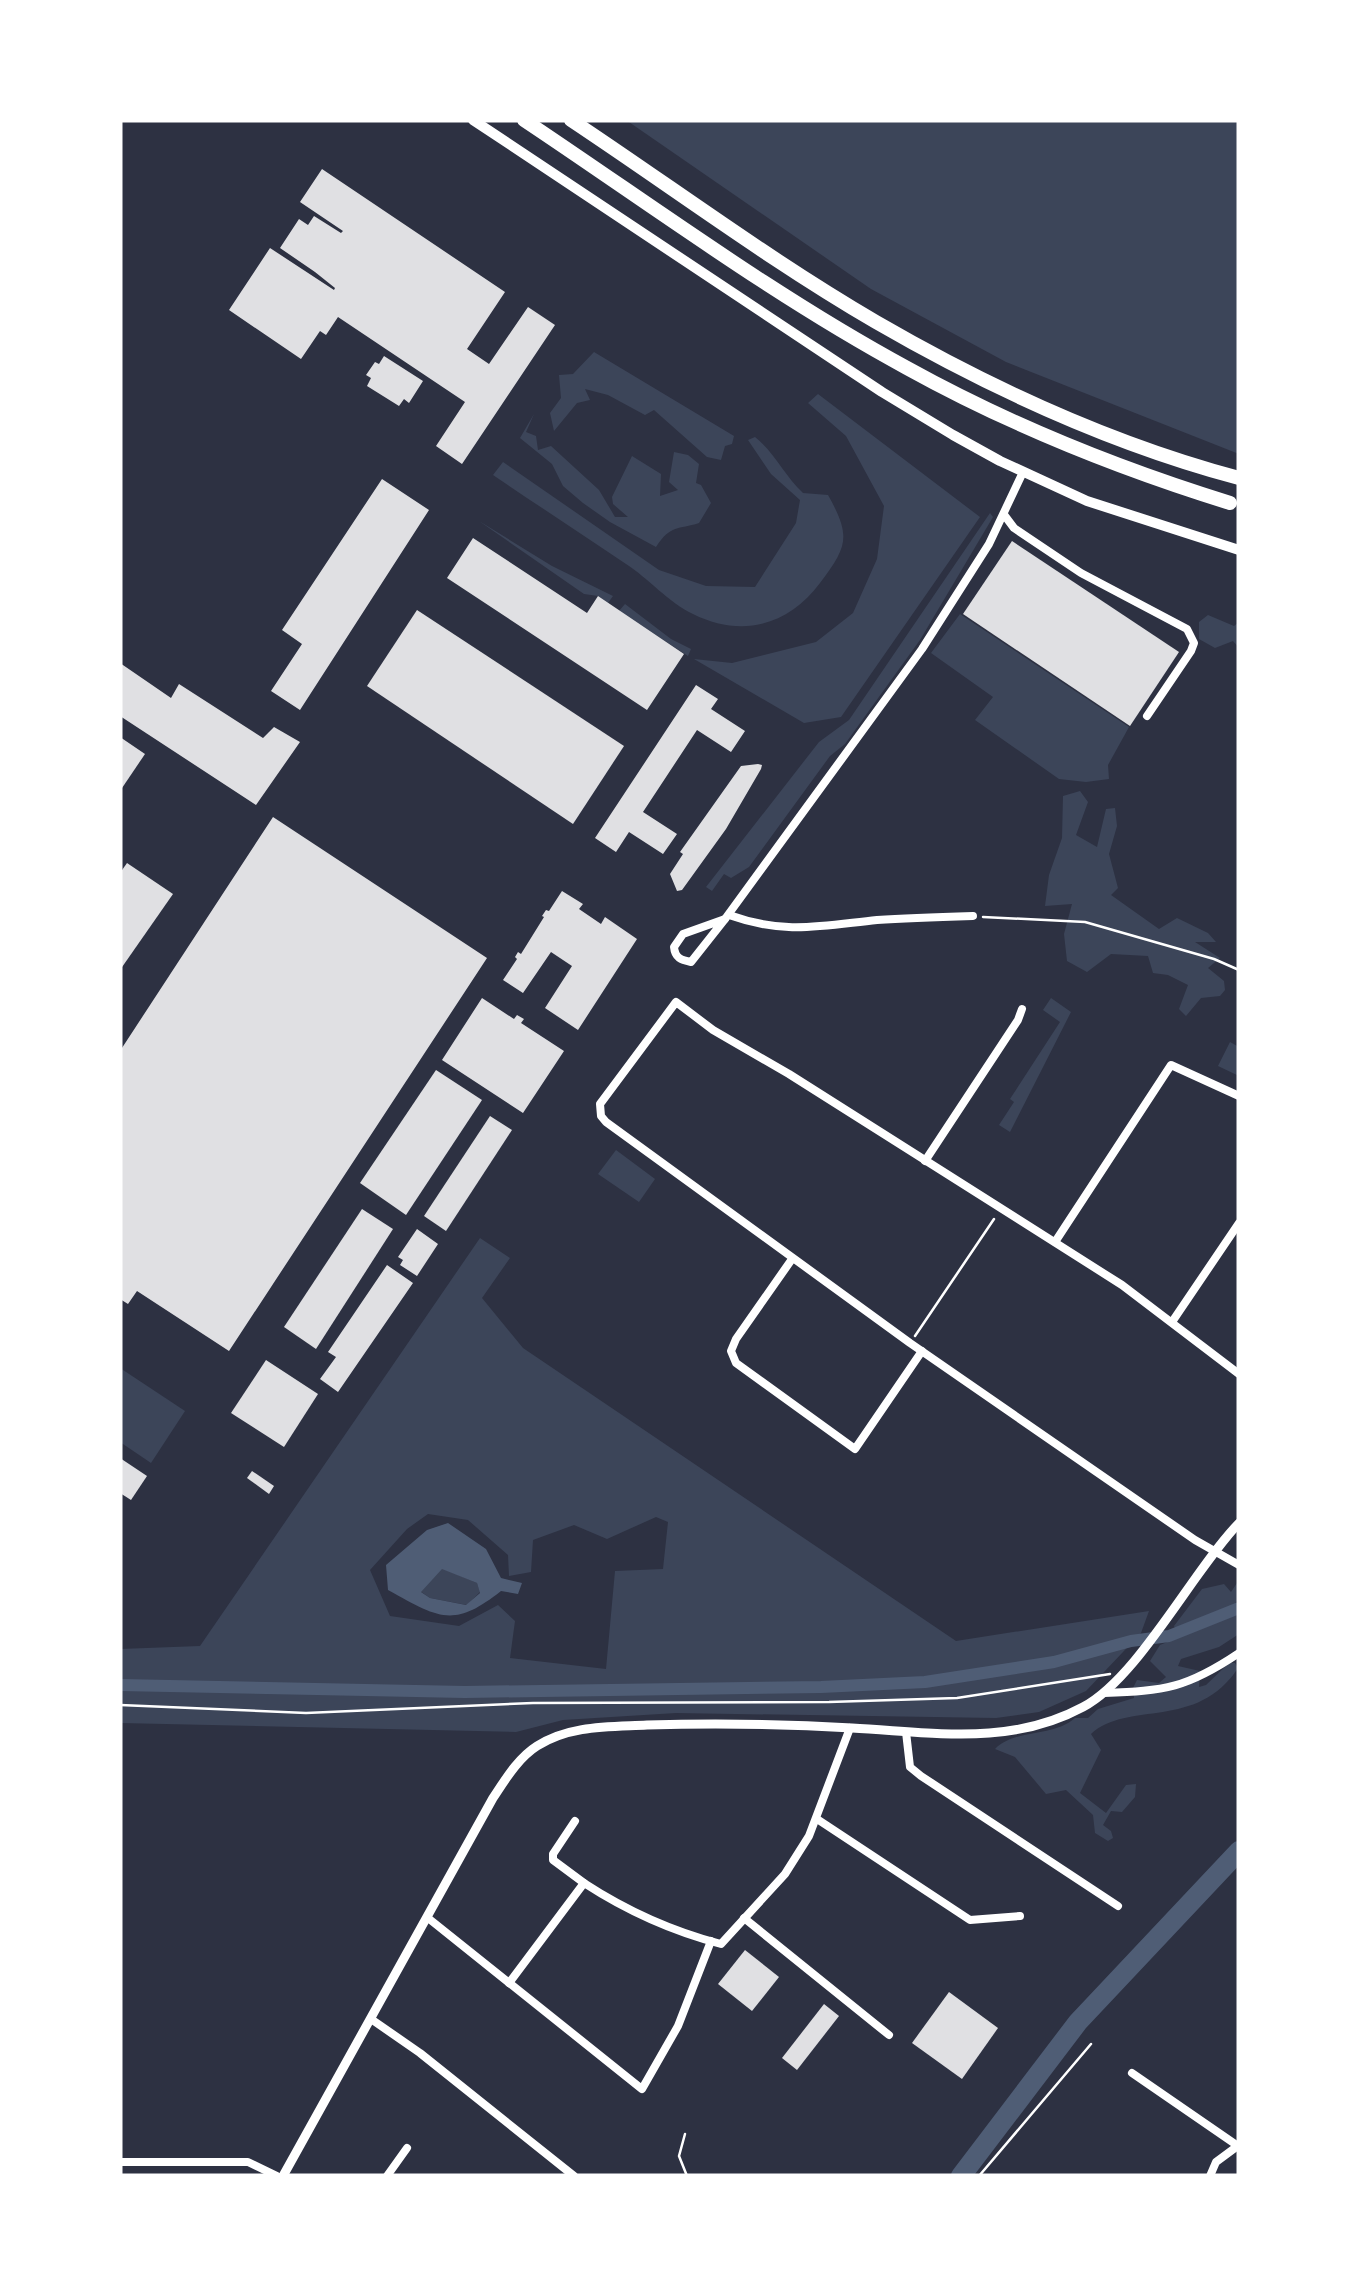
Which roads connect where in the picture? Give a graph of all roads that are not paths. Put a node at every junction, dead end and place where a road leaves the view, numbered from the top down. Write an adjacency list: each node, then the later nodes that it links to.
1 (473, 120): 4 (main road)
2 (524, 120): 6 (highway)
3 (571, 120): 5 (highway)
4 (1023, 472): 7 (street); 8 (main road)
5 (1239, 478)
6 (1230, 503)
7 (1005, 516): 9 (street); 11 (street)
8 (1239, 550)
9 (1147, 716)
10 (973, 916): 11 (street)
11 (727, 917): 11 (street)
12 (1022, 1008): 14 (street)
13 (1239, 1096): 16 (street)
14 (925, 1161): 16 (street); 17 (street)
15 (1239, 1224): 18 (street)
16 (1054, 1242): 18 (street)
17 (792, 1259): 19 (street); 19 (street)
18 (1172, 1322): 20 (street)
19 (922, 1351): 22 (street)
20 (1239, 1374)
21 (1239, 1523): 22 (street)
22 (1214, 1550): 23 (street); 25 (street)
23 (1239, 1564)
24 (1239, 1653): 25 (street)
25 (1104, 1693): 27 (street)
26 (850, 1728): 27 (street); 29 (street); 33 (street)
27 (906, 1732): 31 (street)
28 (575, 1820): 30 (street)
29 (817, 1820): 32 (street); 34 (street)
30 (584, 1883): 35 (street); 36 (street)
31 (1118, 1906)
32 (1020, 1916)
33 (428, 1918): 36 (street); 37 (street)
34 (744, 1918): 35 (street); 38 (street)
35 (711, 1941): 36 (street)
36 (509, 1983)
37 (371, 2019): 43 (street); 45 (street)
38 (889, 2034)
39 (1132, 2073): 40 (street)
40 (1239, 2145): 46 (street)
41 (406, 2148): 44 (street)
42 (120, 2162): 43 (street)
43 (280, 2176)
44 (388, 2176)
45 (574, 2176)
46 (1210, 2176)

